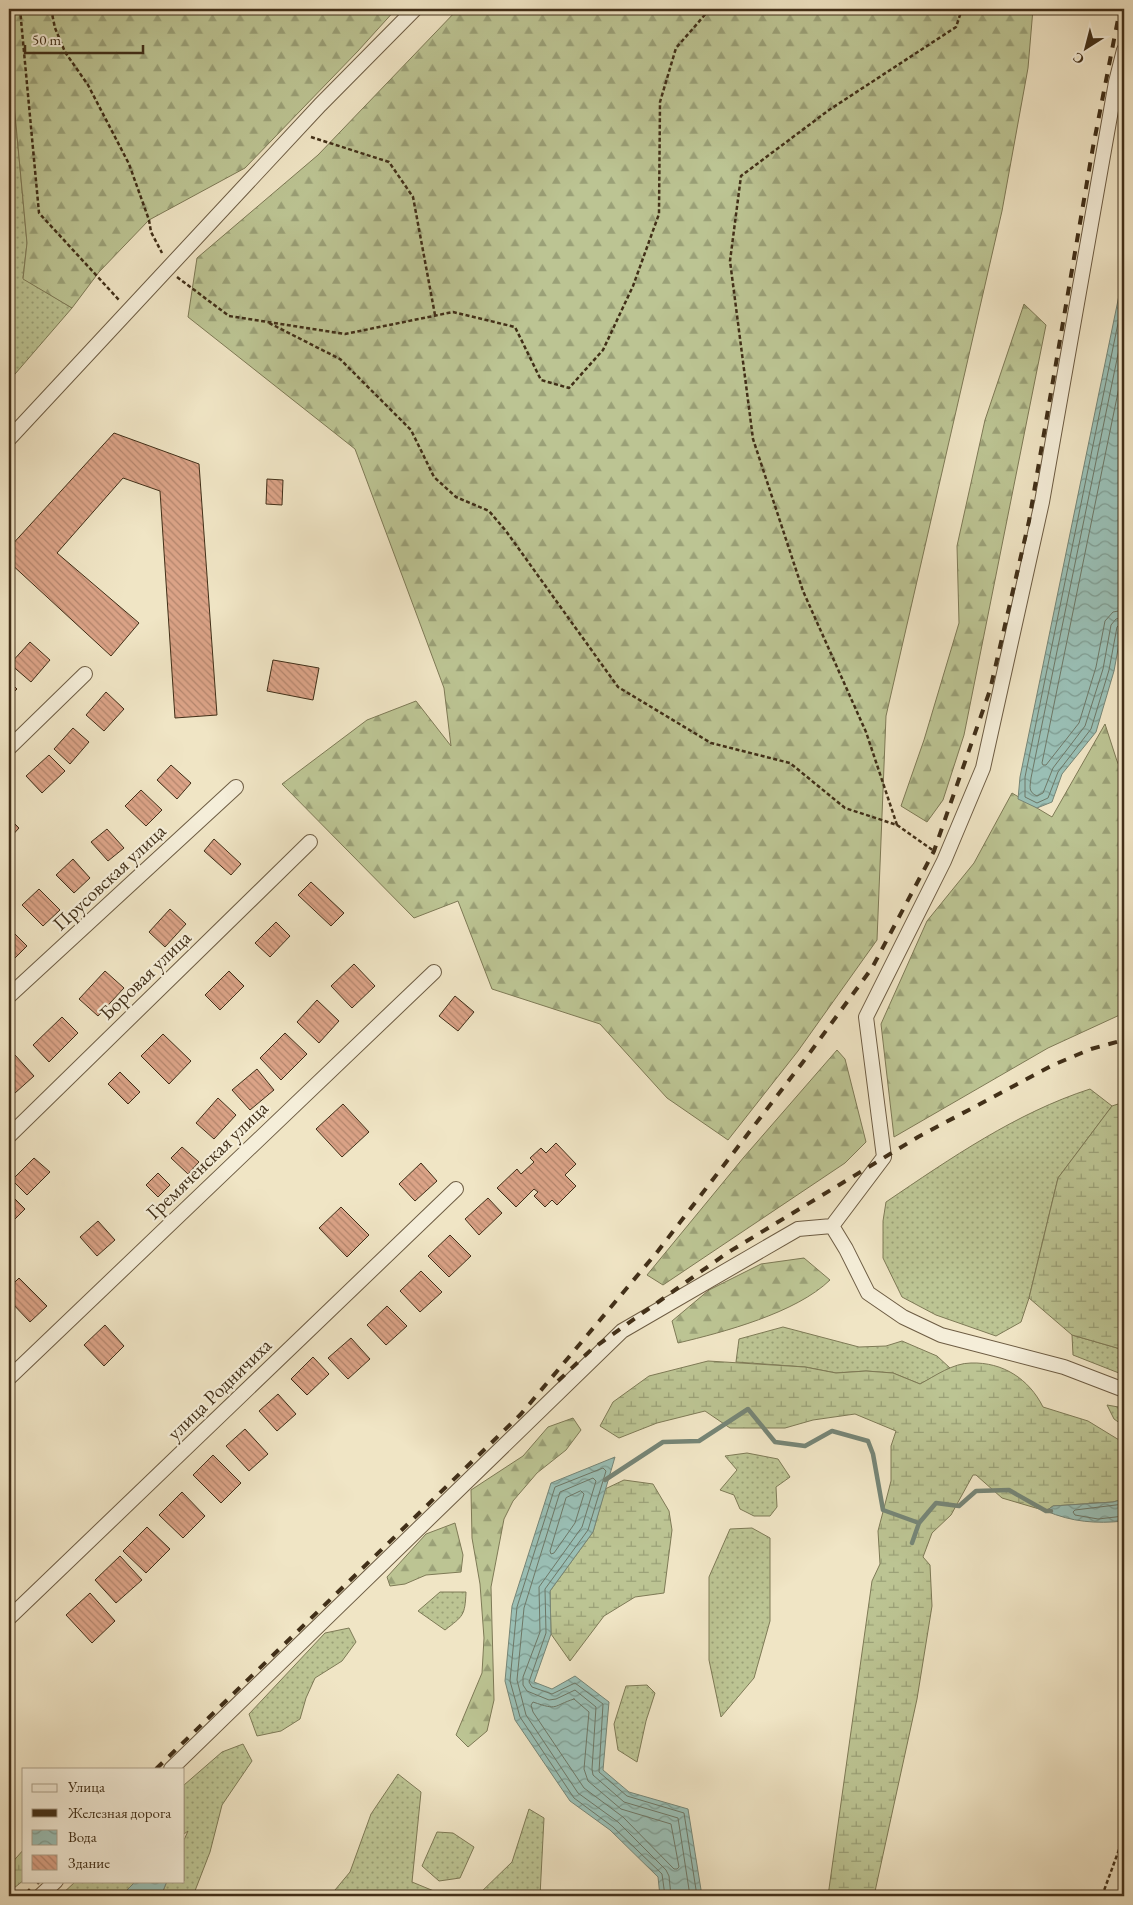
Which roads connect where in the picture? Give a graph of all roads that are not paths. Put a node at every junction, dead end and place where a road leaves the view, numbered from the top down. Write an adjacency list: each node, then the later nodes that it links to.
1 (415, 9): 3 (street)
2 (1124, 50): 12 (street)
3 (9, 439)
4 (85, 674): 5 (street)
5 (9, 748)
6 (236, 787): 9 (street, Прусовская улица)
7 (310, 842): 10 (street, Боровая улица)
8 (434, 972): 13 (street, Гремяченская улица)
9 (9, 996)
10 (9, 1136)
11 (456, 1189): 15 (street, улица Родничиха)
12 (832, 1226): 14 (street); 16 (street)
13 (9, 1378)
14 (1124, 1390)
15 (9, 1618)
16 (172, 1768)
17 (55, 1882): 18 (street)
18 (40, 1896)

